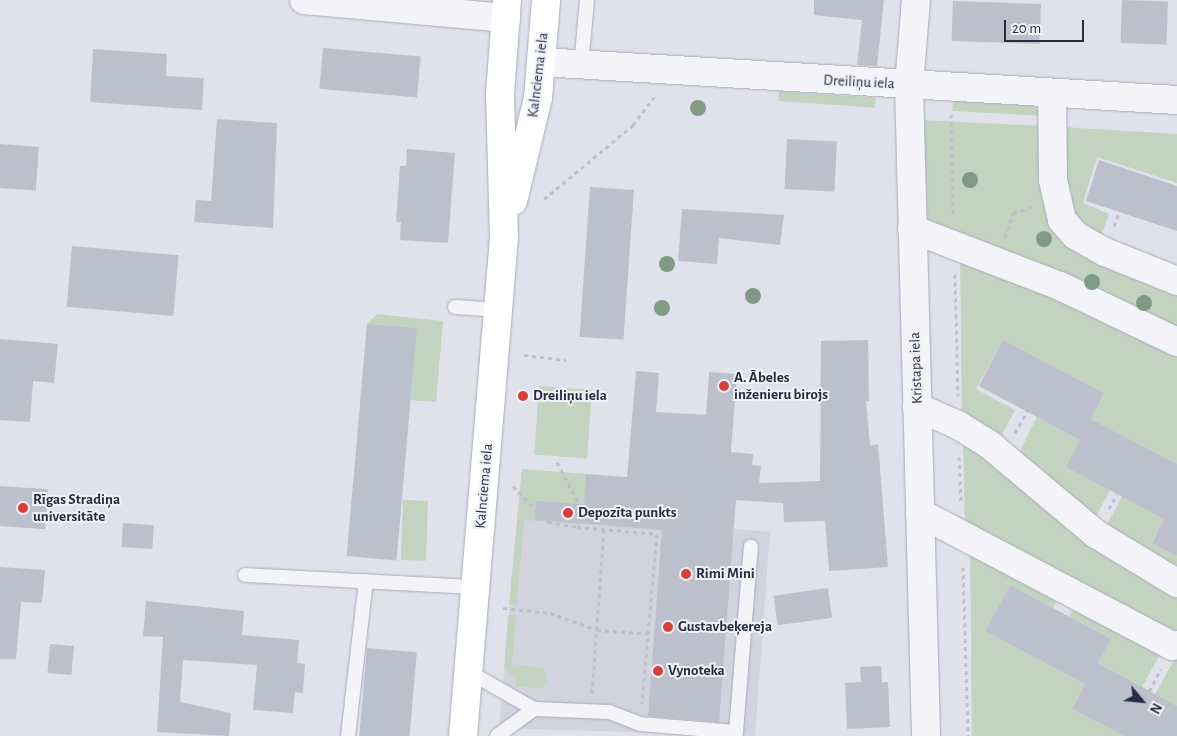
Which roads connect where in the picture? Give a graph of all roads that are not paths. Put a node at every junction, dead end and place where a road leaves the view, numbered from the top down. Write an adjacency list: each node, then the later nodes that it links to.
1 (304, 0): 5 (street)
2 (546, 0): 7 (main road, Kalnciema iela)
3 (587, 0): 8 (lane)
4 (916, 0): 9 (street, Kristapa iela)
5 (383, 4): 6 (street)
6 (506, 9): 13 (main road, Kalnciema iela)
7 (541, 62): 8 (street, Dreiliņu iela); 13 (main road, Kalnciema iela)
8 (582, 66): 9 (street, Dreiliņu iela)
9 (909, 84): 10 (street, Dreiliņu iela); 12 (street, Kristapa iela)
10 (1052, 93): 11 (street, Dreiliņu iela); 14 (street)
11 (1177, 100)
12 (912, 230): 17 (street); 18 (street, Kristapa iela)
13 (504, 237): 16 (main road, Kalnciema iela)
14 (1177, 281)
15 (455, 307): 16 (lane)
16 (498, 310): 24 (main road, Kalnciema iela)
17 (1177, 342)
18 (917, 407): 19 (street, Kristapa iela); 23 (street)
19 (920, 513): 25 (street); 31 (street, Kristapa iela)
20 (751, 547): 27 (lane)
21 (245, 575): 22 (lane)
22 (366, 581): 24 (lane); 28 (lane)
23 (1177, 582)
24 (476, 587): 26 (main road, Kalnciema iela)
25 (1177, 645)
26 (469, 672): 27 (lane); 29 (main road, Kalnciema iela)
27 (534, 709): 30 (lane)
28 (348, 736)
29 (463, 736)
30 (497, 736)
31 (926, 736)

